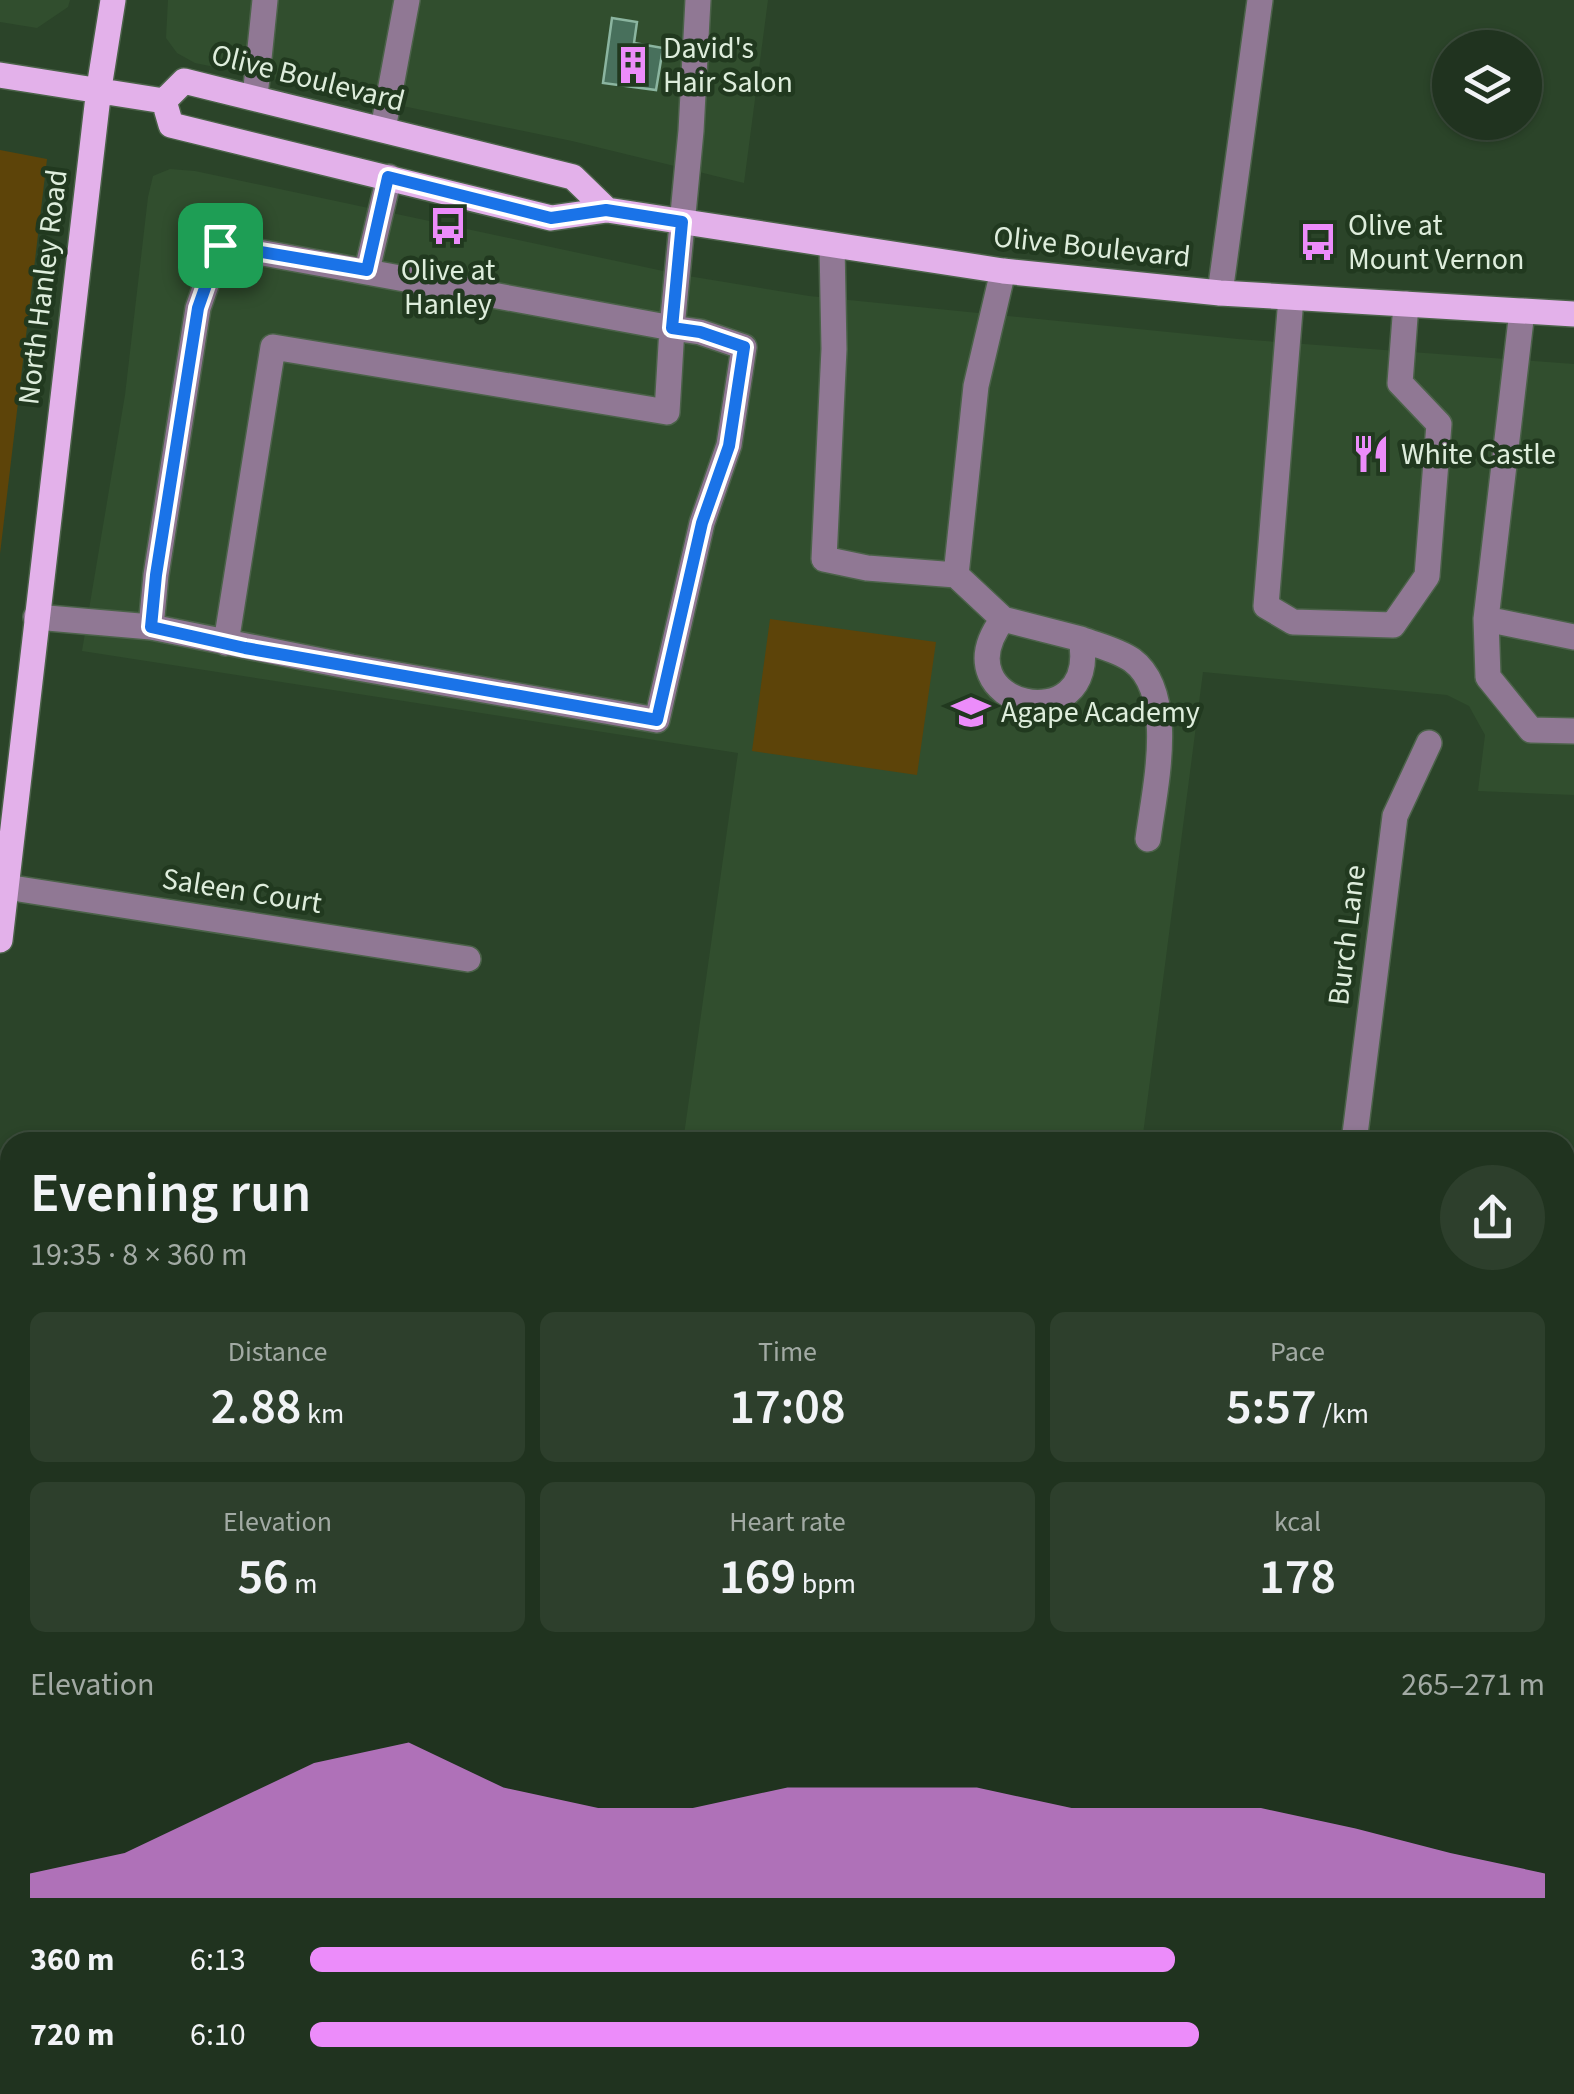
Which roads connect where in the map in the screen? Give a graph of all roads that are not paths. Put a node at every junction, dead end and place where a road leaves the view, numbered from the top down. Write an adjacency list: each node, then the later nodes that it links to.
1 (113, 0): 7 (main road, North Hanley Road)
2 (265, 0): 8 (street)
3 (408, 0): 10 (street)
4 (698, 0): 13 (street)
5 (1260, 0): 17 (street)
6 (0, 75): 7 (main road)
7 (99, 88): 9 (main road); 24 (main road, North Hanley Road)
8 (255, 97): 9 (main road, Olive Boulevard); 10 (main road, Olive Boulevard)
9 (164, 101): 11 (main road, Olive Boulevard)
10 (383, 129): 12 (main road, Olive Boulevard)
11 (388, 177): 12 (main road, Olive Boulevard); 15 (street)
12 (606, 210): 13 (main road, Olive Boulevard)
13 (682, 222): 14 (main road, Olive Boulevard); 22 (street)
14 (832, 245): 16 (main road, Olive Boulevard); 23 (street)
15 (367, 270): 22 (street); 27 (street)
16 (1003, 272): 17 (main road, Olive Boulevard); 23 (street)
17 (1220, 293): 18 (main road, Olive Boulevard)
18 (1291, 298): 19 (main road, Olive Boulevard); 19 (street)
19 (1406, 304): 20 (main road, Olive Boulevard)
20 (1522, 311): 21 (main road, Olive Boulevard); 26 (street)
21 (1574, 314)
22 (672, 328): 30 (street); 30 (street)
23 (956, 575): 25 (street)
24 (36, 618): 27 (street); 34 (main road, North Hanley Road)
25 (1004, 619): 29 (street); 29 (street)
26 (1486, 619): 28 (street); 31 (street)
27 (151, 627): 30 (street)
28 (1574, 636)
29 (1080, 639): 33 (street)
30 (226, 643)
31 (1574, 731)
32 (1429, 743): 37 (street, Burch Lane)
33 (1148, 840)
34 (6, 888): 35 (main road, North Hanley Road); 36 (street, Saleen Court)
35 (0, 940)
36 (468, 959)
37 (1355, 1132)

